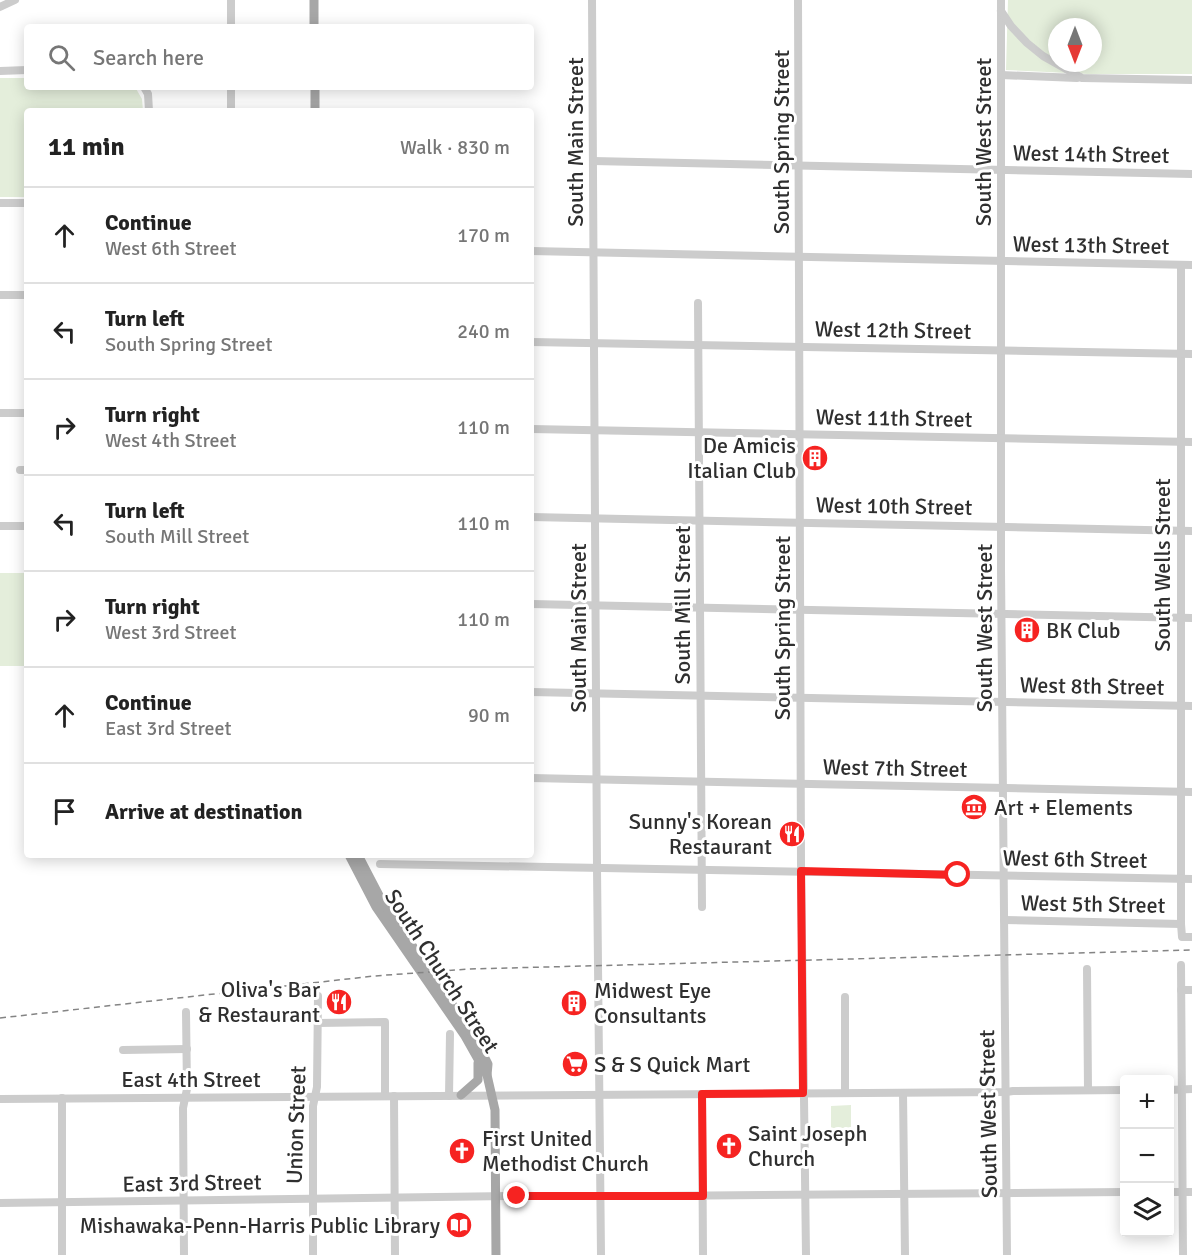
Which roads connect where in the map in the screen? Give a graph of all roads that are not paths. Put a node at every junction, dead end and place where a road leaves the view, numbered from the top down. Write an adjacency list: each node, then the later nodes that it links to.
1 (15, 0): 7 (street)
2 (231, 0): 9 (street)
3 (314, 0): 10 (main road)
4 (592, 0): 22 (street, South Main Street)
5 (798, 0): 23 (street, South Spring Street)
6 (1001, 0): 8 (street, South West Street)
7 (0, 7)
8 (1001, 9): 13 (street, South West Street); 14 (street)
9 (231, 24)
10 (314, 24)
11 (0, 70): 12 (street)
12 (24, 70)
13 (1001, 75): 14 (street); 24 (street, South West Street)
14 (1082, 78): 15 (street)
15 (1192, 80)
16 (146, 90): 19 (street)
17 (231, 90): 20 (street)
18 (315, 90): 21 (main road)
19 (149, 108)
20 (231, 108)
21 (315, 108)
22 (593, 161): 23 (street, West 14th Street); 29 (street, South Main Street)
23 (799, 166): 24 (street, West 14th Street); 30 (street, South Spring Street)
24 (1001, 170): 25 (street, West 14th Street); 31 (street, South West Street)
25 (1192, 174)
26 (0, 203): 27 (street)
27 (24, 203)
28 (534, 251): 29 (street, West 13th Street)
29 (594, 252): 30 (street, West 13th Street); 38 (street, South Main Street)
30 (799, 256): 31 (street, West 13th Street); 40 (street, South Spring Street)
31 (1001, 261): 32 (street, West 13th Street); 41 (street, South West Street)
32 (1181, 265): 33 (street, West 13th Street); 42 (street, South Wells Street)
33 (1192, 265)
34 (0, 295): 35 (street)
35 (24, 295)
36 (698, 303): 39 (street, South Mill Street)
37 (534, 342): 38 (street, West 12th Street)
38 (594, 343): 39 (street, West 12th Street); 47 (street, South Main Street)
39 (698, 345): 40 (street, West 12th Street); 48 (street, South Mill Street)
40 (799, 347): 41 (street, West 12th Street); 49 (street, South Spring Street)
41 (1001, 350): 42 (street, West 12th Street); 50 (street, South West Street)
42 (1180, 354): 43 (street, West 12th Street); 51 (street, South Wells Street)
43 (1192, 354)
44 (0, 413): 45 (street)
45 (24, 413)
46 (534, 429): 47 (street, West 11th Street)
47 (594, 431): 48 (street, West 11th Street); 54 (street, South Main Street)
48 (699, 432): 49 (street, West 11th Street); 55 (street, South Mill Street)
49 (800, 435): 50 (street, West 11th Street); 56 (street, South Spring Street)
50 (1001, 438): 51 (street, West 11th Street); 59 (street, South West Street)
51 (1180, 442): 52 (street, West 11th Street); 60 (street, South Wells Street)
52 (1192, 442)
53 (534, 517): 54 (street, West 10th Street)
54 (595, 518): 55 (street, West 10th Street); 63 (street, South Main Street)
55 (699, 520): 56 (street, West 10th Street); 64 (street, South Mill Street)
56 (800, 522): 59 (street, West 10th Street); 65 (street, South Spring Street)
57 (0, 526): 58 (street)
58 (24, 526)
59 (1001, 527): 60 (street, West 10th Street); 66 (street, South West Street)
60 (1180, 530): 61 (street, West 10th Street); 67 (street, South Wells Street)
61 (1192, 531)
62 (534, 604): 63 (street)
63 (596, 606): 64 (street); 70 (street, South Main Street)
64 (700, 608): 65 (street); 71 (street, South Mill Street)
65 (799, 610): 66 (street); 72 (street, South Spring Street)
66 (1002, 614): 67 (street); 73 (street, South West Street)
67 (1180, 618): 68 (street); 74 (street, South Wells Street)
68 (1192, 618)
69 (534, 692): 70 (street, West 8th Street)
70 (596, 693): 71 (street, West 8th Street); 77 (street, South Main Street)
71 (700, 695): 72 (street, West 8th Street); 78 (street, South Mill Street)
72 (800, 697): 73 (street, West 8th Street); 79 (street, South Spring Street)
73 (1002, 702): 74 (street, West 8th Street); 80 (street, South West Street)
74 (1181, 706): 75 (street, West 8th Street); 81 (street, South Wells Street)
75 (1192, 706)
76 (534, 778): 77 (street, West 7th Street)
77 (596, 780): 78 (street, West 7th Street); 86 (street, South Main Street)
78 (701, 781): 79 (street, West 7th Street); 87 (street, South Mill Street)
79 (801, 784): 80 (street, West 7th Street); 88 (street, South Spring Street)
80 (1003, 789): 81 (street, West 7th Street); 89 (street, South West Street)
81 (1181, 792): 82 (street, West 7th Street); 90 (street, South Wells Street)
82 (1192, 792)
83 (351, 858): 107 (main road, South Church Street)
84 (360, 858): 108 (main road, South Church Street)
85 (380, 864): 86 (street, West 6th Street)
86 (597, 868): 87 (street, West 6th Street); 124 (street, South Main Street)
87 (702, 870): 88 (street, West 6th Street); 92 (street, South Mill Street)
88 (801, 871): 89 (street, West 6th Street); 115 (street, South Spring Street)
89 (1004, 876): 90 (street, West 6th Street); 93 (street, South West Street)
90 (1181, 879): 91 (street, West 6th Street); 94 (street, South Wells Street)
91 (1192, 879)
92 (702, 907)
93 (1004, 920): 94 (street, West 5th Street); 114 (street, South West Street)
94 (1181, 924): 95 (street, South Wells Street)
95 (1192, 937)
96 (1181, 965): 98 (street)
97 (1087, 969): 112 (street)
98 (1181, 990): 99 (street); 110 (street)
99 (1192, 990)
100 (318, 996): 103 (street, Union Street)
101 (845, 997): 116 (street)
102 (186, 1012): 105 (street)
103 (318, 1023): 119 (street); 125 (street, Union Street)
104 (450, 1034): 121 (street)
105 (187, 1049): 106 (street); 126 (street)
106 (123, 1050)
107 (478, 1060): 108 (main road, South Church Street); 122 (main road)
108 (487, 1075): 123 (main road, South Church Street)
109 (1174, 1089): 110 (street)
110 (1182, 1089): 111 (street); 131 (street)
111 (1192, 1089)
112 (1088, 1090): 113 (street, East 4th Street); 114 (street, East 4th Street)
113 (1120, 1090)
114 (1006, 1092): 117 (street, East 4th Street); 134 (street, South West Street)
115 (803, 1093): 116 (street, East 4th Street); 118 (street, East 4th Street); 135 (street, South Spring Street)
116 (845, 1093): 117 (street, East 4th Street)
117 (903, 1093): 133 (street)
118 (702, 1094): 124 (street, East 4th Street); 137 (street)
119 (385, 1095): 120 (street, East 4th Street); 125 (street, East 4th Street)
120 (394, 1095): 121 (street, East 4th Street); 139 (street)
121 (449, 1095): 122 (street, East 4th Street)
122 (461, 1095): 123 (street, East 4th Street)
123 (492, 1095): 124 (street, East 4th Street); 138 (main road, South Church Street)
124 (599, 1095): 136 (street, South Main Street)
125 (315, 1096): 126 (street, East 4th Street); 140 (street, Union Street)
126 (185, 1097): 127 (street, East 4th Street); 141 (street)
127 (62, 1098): 128 (street, East 4th Street); 142 (street)
128 (0, 1099)
129 (1120, 1192): 134 (street, East 3rd Street)
130 (1174, 1192): 131 (street)
131 (1183, 1192): 132 (street); 154 (street)
132 (1192, 1192)
133 (904, 1194): 134 (street, East 3rd Street); 135 (street, East 3rd Street); 152 (street)
134 (1007, 1194): 153 (street, South West Street)
135 (806, 1195): 137 (street, East 3rd Street); 151 (street, South Spring Street)
136 (601, 1196): 137 (street, East 3rd Street); 138 (street, East 3rd Street); 149 (street, South Main Street)
137 (703, 1196): 150 (street)
138 (495, 1197): 139 (street, East 3rd Street); 148 (main road, South Church Street)
139 (395, 1198): 140 (street, East 3rd Street); 147 (street)
140 (313, 1200): 141 (street, East 3rd Street); 146 (street, Union Street)
141 (184, 1201): 142 (street, East 3rd Street); 145 (street)
142 (62, 1202): 143 (street, East 3rd Street); 144 (street)
143 (0, 1203)
144 (62, 1255)
145 (184, 1255)
146 (313, 1255)
147 (395, 1255)
148 (496, 1255)
149 (601, 1255)
150 (703, 1255)
151 (806, 1255)
152 (905, 1255)
153 (1007, 1255)
154 (1183, 1255)

